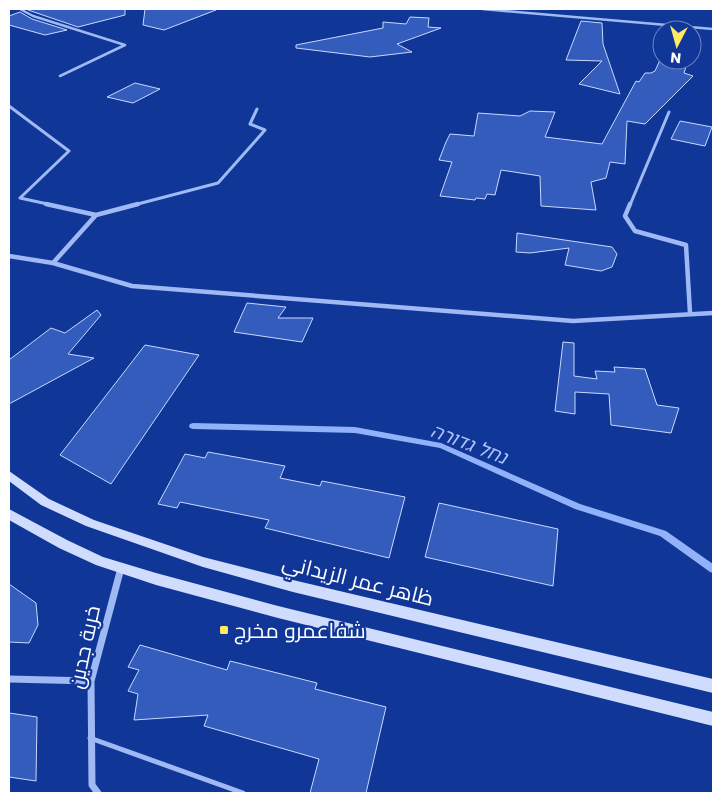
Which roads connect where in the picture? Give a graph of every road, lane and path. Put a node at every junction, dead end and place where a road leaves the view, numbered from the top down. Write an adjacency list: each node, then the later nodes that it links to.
1 (20, 9): 4 (street)
2 (482, 9): 3 (street)
3 (713, 29)
4 (60, 76)
5 (9, 106): 8 (street)
6 (257, 109): 8 (street)
7 (669, 112): 11 (street)
8 (96, 215): 10 (street)
9 (9, 256): 10 (street)
10 (53, 262): 11 (street)
11 (690, 313): 12 (street)
12 (713, 313)
13 (9, 475): 18 (main road, ظاهر عمر الزيداني)
14 (9, 514): 15 (main road)
15 (121, 567): 17 (street, خربة جدين); 19 (main road)
16 (9, 679): 17 (street)
17 (90, 681): 20 (street, خربة جدين)
18 (713, 686)
19 (713, 719)
20 (90, 737): 21 (street, خربة جدين); 22 (lane)
21 (98, 793)
22 (243, 793)

